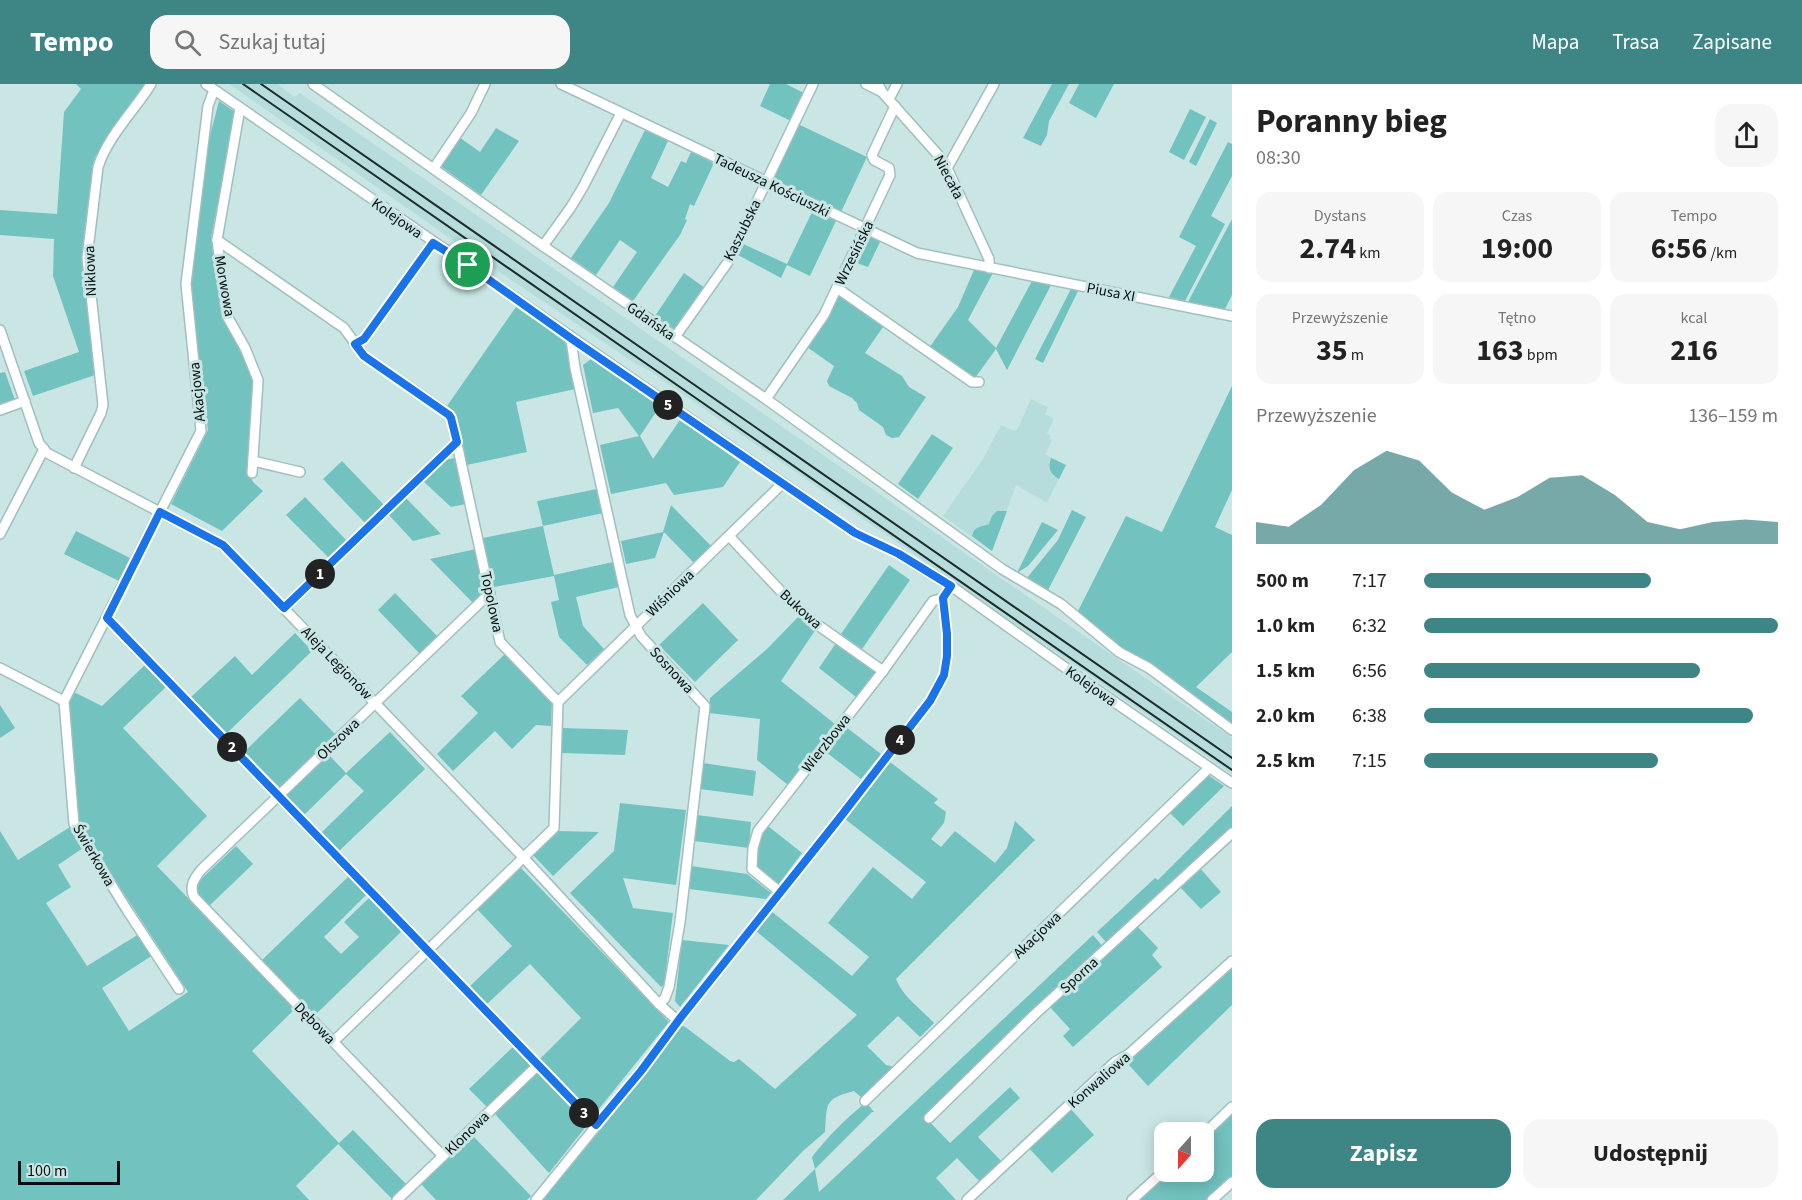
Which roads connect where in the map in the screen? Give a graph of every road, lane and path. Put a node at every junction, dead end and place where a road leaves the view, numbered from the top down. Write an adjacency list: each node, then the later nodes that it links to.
1 (151, 84): 35 (street, Niklowa)
2 (206, 84): 10 (street, Kolejowa)
3 (313, 84): 14 (street, Gdańska)
4 (485, 84): 14 (street)
5 (561, 84): 13 (street, Tadeusza Kościuszki)
6 (813, 84): 16 (street, Kaszubska)
7 (866, 84): 11 (street)
8 (897, 84): 11 (street)
9 (994, 84): 15 (street)
10 (214, 90): 12 (street, Kolejowa); 39 (street, Akacjowa)
11 (886, 95): 15 (street, Niecała); 17 (street, Wrzesińska)
12 (240, 108): 18 (street, Morwowa); 19 (street, Kolejowa)
13 (621, 113): 16 (street, Tadeusza Kościuszki); 20 (street)
14 (434, 168): 20 (street, Gdańska)
15 (947, 168): 21 (street, Niecała)
16 (766, 182): 17 (street, Tadeusza Kościuszki); 25 (street, Kaszubska)
17 (865, 229): 21 (street, Tadeusza Kościuszki); 22 (street, Wrzesińska)
18 (216, 240): 27 (street, Topolowa); 34 (street, Morwowa)
19 (433, 243): 26 (street, Kolejowa); 27 (street)
20 (543, 246): 25 (street, Gdańska)
21 (989, 268): 23 (street, Piusa XI)
22 (837, 288): 28 (street); 29 (street, Wrzesińska)
23 (1232, 316)
24 (0, 330): 30 (street)
25 (675, 337): 29 (street, Gdańska)
26 (572, 339): 38 (street, Kolejowa); 47 (street, Sosnowa)
27 (355, 344): 32 (street, Topolowa)
28 (979, 382)
29 (766, 399): 53 (street, Gdańska)
30 (25, 401): 31 (street); 33 (street)
31 (0, 410)
32 (457, 442): 43 (street, Topolowa); 45 (street)
33 (44, 449): 35 (street, Aleja Legionów); 40 (street)
34 (253, 460): 36 (street); 37 (street, Morwowa)
35 (74, 468): 39 (street, Aleja Legionów)
36 (300, 472)
37 (252, 473)
38 (783, 483): 41 (street, Wiśniowa); 42 (street, Kolejowa)
39 (160, 512): 45 (street, Aleja Legionów); 46 (street, Akacjowa)
40 (0, 534)
41 (729, 536): 47 (street, Wiśniowa); 49 (street, Bukowa)
42 (951, 586): 44 (street); 54 (street, Kolejowa)
43 (490, 593): 51 (street, Topolowa); 52 (street, Olszowa)
44 (943, 598): 49 (street, Wierzbowa); 60 (street)
45 (284, 608): 52 (street, Aleja Legionów)
46 (107, 618): 50 (street, Akacjowa); 56 (street)
47 (635, 627): 51 (street, Wiśniowa); 64 (street, Sosnowa)
48 (0, 668): 50 (street)
49 (883, 671): 60 (street, Wierzbowa)
50 (64, 701): 63 (street, Świerkowa)
51 (558, 702): 58 (street)
52 (375, 703): 56 (street, Olszowa); 58 (street, Aleja Legionów)
53 (1232, 730)
54 (1209, 768): 55 (street, Kolejowa); 68 (street, Akacjowa)
55 (1232, 783)
56 (280, 796): 59 (street, Olszowa); 61 (street)
57 (1232, 833): 70 (street, Sporna)
58 (523, 856): 61 (street); 64 (street, Aleja Legionów)
59 (191, 888): 66 (street, Dębowa)
60 (780, 892): 65 (street)
61 (428, 950): 66 (street); 67 (street)
62 (1232, 961): 78 (street, Konwaliowa)
63 (179, 989)
64 (659, 1004): 65 (street, Aleja Legionów)
65 (678, 1021): 72 (street)
66 (333, 1042): 73 (street, Dębowa)
67 (537, 1066): 72 (street); 73 (street, Klonowa)
68 (865, 1101)
69 (1232, 1107): 71 (street)
70 (929, 1118)
71 (1214, 1124)
72 (596, 1125): 77 (street)
73 (443, 1156): 76 (street, Klonowa)
74 (1154, 1180): 79 (street)
75 (1232, 1182): 80 (street)
76 (397, 1200)
77 (536, 1200)
78 (967, 1200)
79 (1132, 1200)
80 (1212, 1200)

